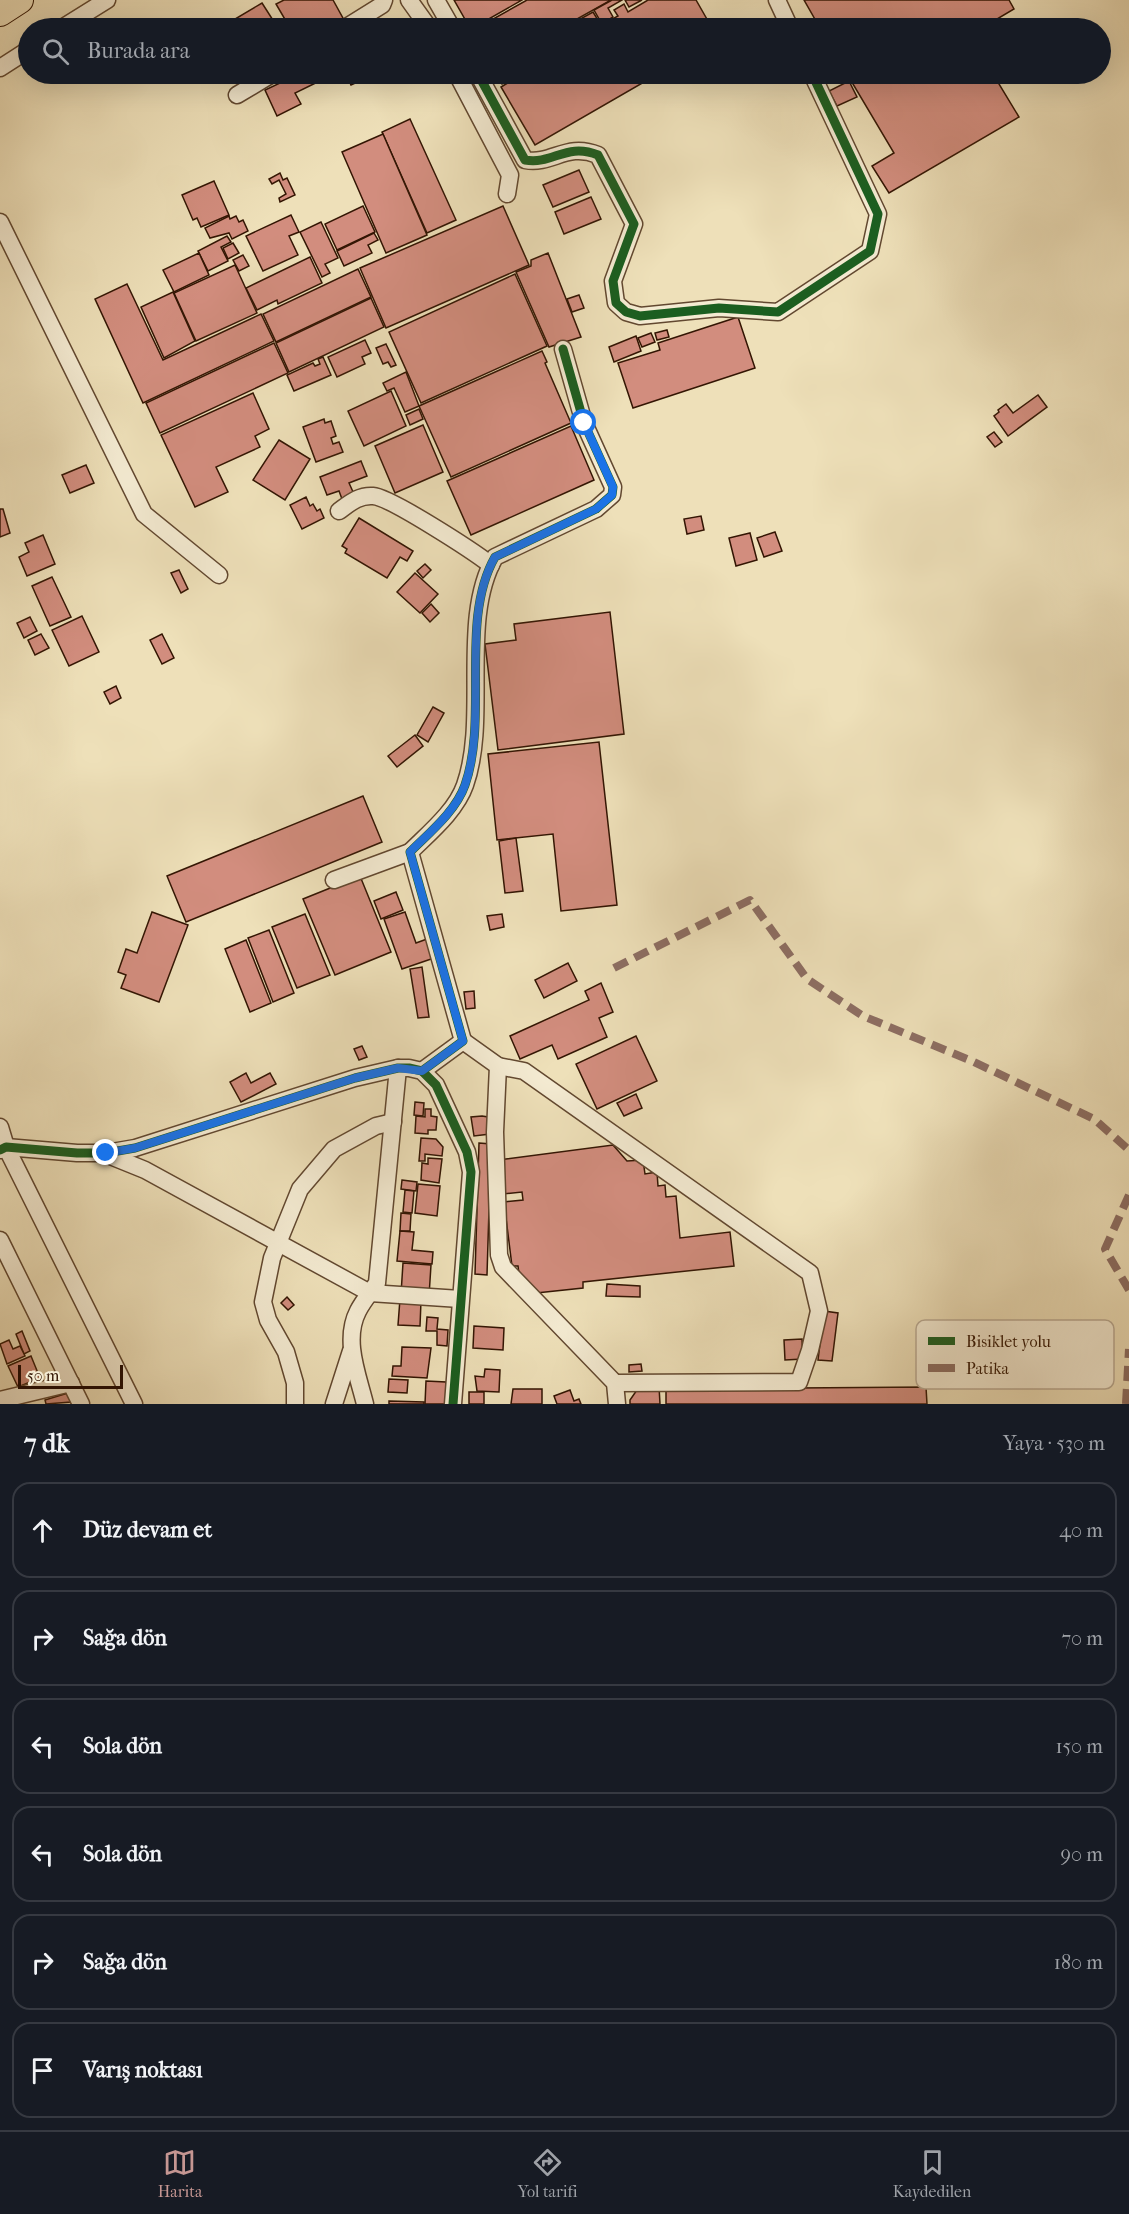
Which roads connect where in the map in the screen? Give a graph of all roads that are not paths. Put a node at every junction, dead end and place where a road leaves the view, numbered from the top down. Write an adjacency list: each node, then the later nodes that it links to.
1 (20, 0): 7 (highway)
2 (107, 0): 8 (street)
3 (384, 0): 9 (street)
4 (409, 0): 10 (street)
5 (436, 0): 11 (street)
6 (777, 0): 12 (street)
7 (0, 13)
8 (78, 18)
9 (361, 18)
10 (422, 18)
11 (446, 18)
12 (785, 18)
13 (18, 56): 14 (street)
14 (0, 68)
15 (255, 84): 19 (street)
16 (462, 84): 20 (street)
17 (483, 84): 18 (street)
18 (817, 84)
19 (237, 95)
20 (507, 194)
21 (0, 222): 25 (street)
22 (562, 349): 24 (street)
23 (339, 511): 24 (street)
24 (490, 565): 26 (street)
25 (219, 575)
26 (410, 852): 27 (street); 28 (street)
27 (334, 880)
28 (463, 1041): 29 (street); 31 (street)
29 (498, 1066): 42 (street); 42 (street)
30 (398, 1068): 31 (street); 32 (street); 35 (street)
31 (422, 1071): 39 (street)
32 (393, 1122): 37 (street); 38 (street)
33 (0, 1127): 34 (street)
34 (3, 1149): 35 (street); 45 (street)
35 (101, 1153): 37 (street)
36 (0, 1240): 41 (street)
37 (279, 1244): 38 (street); 46 (street)
38 (370, 1293): 39 (street); 40 (street)
39 (460, 1299): 49 (street)
40 (352, 1349): 47 (street); 48 (street)
41 (71, 1383): 43 (street); 44 (street)
42 (615, 1383): 50 (street)
43 (0, 1400)
44 (81, 1404)
45 (134, 1404)
46 (295, 1404)
47 (334, 1404)
48 (365, 1404)
49 (453, 1404)
50 (617, 1404)

